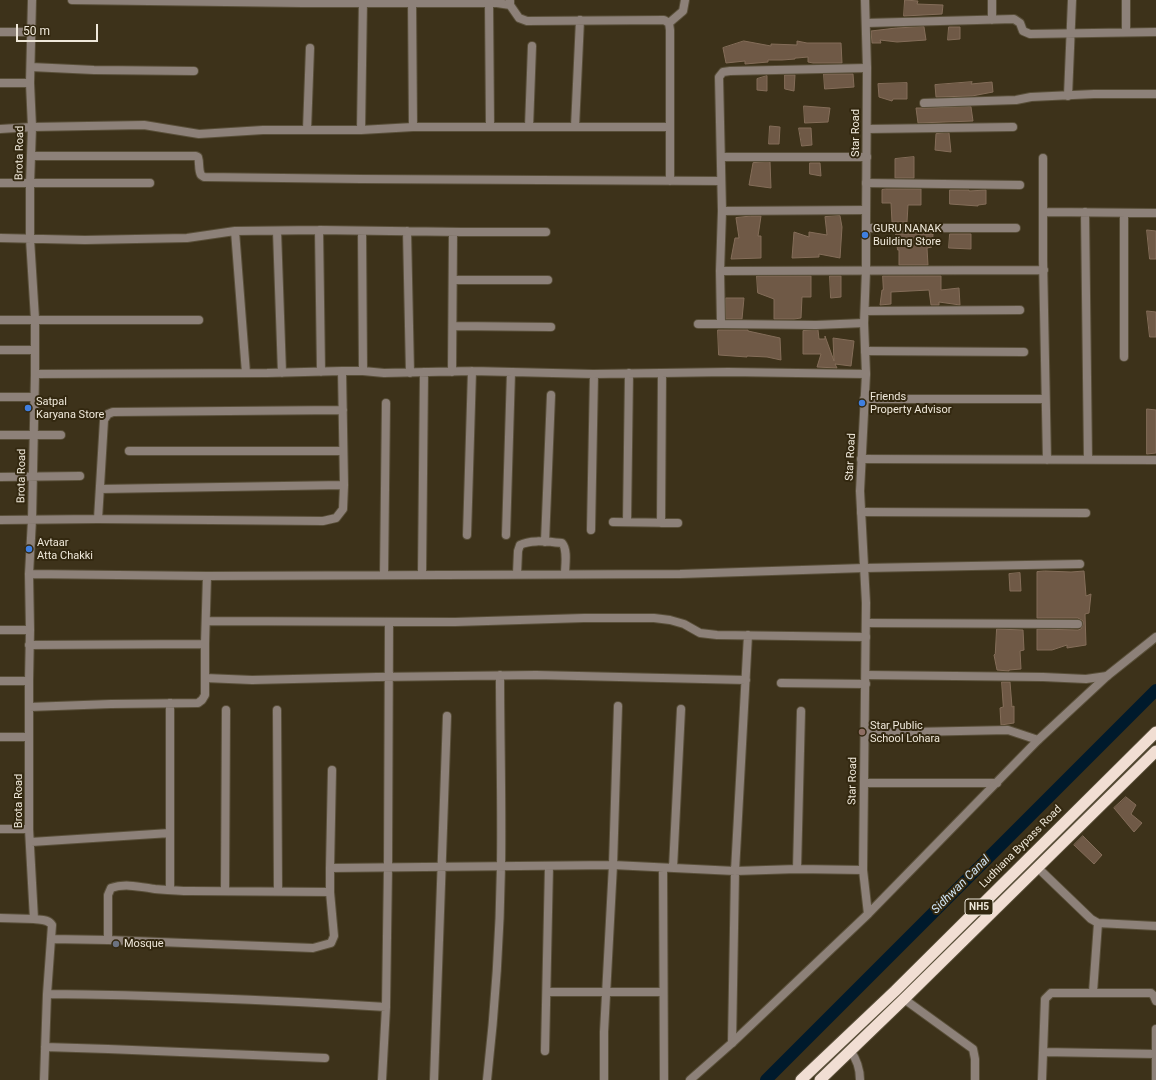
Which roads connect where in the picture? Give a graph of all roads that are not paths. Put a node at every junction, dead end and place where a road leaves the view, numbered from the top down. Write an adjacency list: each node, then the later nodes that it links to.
1 (32, 0): 19 (street, Brota Road)
2 (72, 0): 10 (street)
3 (685, 0): 16 (street)
4 (865, 0): 17 (street, Star Road)
5 (992, 0): 15 (street)
6 (1072, 0): 22 (street)
7 (1126, 0): 20 (street)
8 (412, 1): 9 (street); 11 (street); 35 (street)
9 (459, 1): 12 (street)
10 (303, 2): 11 (street)
11 (363, 2): 43 (street)
12 (489, 3): 13 (street); 36 (street)
13 (510, 3): 14 (street)
14 (580, 20): 16 (street); 38 (street)
15 (992, 20): 17 (street); 22 (street)
16 (669, 23): 33 (street)
17 (866, 23): 26 (street, Star Road)
18 (0, 32): 19 (street)
19 (30, 32): 25 (street, Brota Road)
20 (1126, 32): 21 (street); 22 (street)
21 (1156, 32)
22 (1071, 33): 31 (street)
23 (532, 46): 37 (street)
24 (310, 48): 42 (street)
25 (31, 67): 27 (street); 29 (street, Brota Road)
26 (867, 68): 41 (street, Star Road); 45 (street)
27 (194, 71)
28 (0, 83): 29 (street)
29 (30, 83): 34 (street, Brota Road)
30 (1156, 94): 31 (street)
31 (1068, 96): 32 (street)
32 (924, 103)
33 (670, 126): 38 (street); 48 (street)
34 (32, 127): 40 (street); 42 (street); 44 (street, Brota Road)
35 (413, 127): 36 (street); 43 (street)
36 (490, 127): 37 (street)
37 (529, 127): 38 (street)
38 (575, 127)
39 (1013, 127): 41 (street)
40 (0, 129)
41 (867, 129): 46 (street, Star Road)
42 (307, 130): 43 (street)
43 (360, 130)
44 (31, 156): 48 (street); 53 (street, Brota Road)
45 (721, 157): 46 (street); 49 (street)
46 (867, 157): 52 (street, Star Road)
47 (1043, 158): 57 (street)
48 (670, 181): 49 (street)
49 (721, 181): 56 (street)
50 (0, 183): 53 (street)
51 (150, 183): 53 (street)
52 (866, 183): 54 (street); 55 (street, Star Road)
53 (30, 184): 71 (street, Brota Road)
54 (1020, 185)
55 (866, 210): 56 (street); 61 (street, Star Road)
56 (722, 211): 74 (street)
57 (1043, 212): 58 (street); 73 (street)
58 (1085, 212): 59 (street); 121 (street)
59 (1124, 213): 60 (street); 91 (street)
60 (1156, 213)
61 (866, 228): 62 (street); 72 (street, Star Road)
62 (1016, 228)
63 (319, 230): 65 (street); 66 (street); 95 (street)
64 (235, 231): 65 (street); 71 (street); 99 (street)
65 (277, 231): 100 (street)
66 (362, 231): 67 (street); 93 (street)
67 (407, 231): 68 (street); 101 (street)
68 (453, 232): 69 (street); 75 (street)
69 (546, 232)
70 (0, 238): 71 (street)
71 (30, 239): 79 (street, Brota Road)
72 (866, 270): 73 (street); 74 (street); 78 (street, Star Road)
73 (1044, 270): 111 (street)
74 (720, 271): 84 (street)
75 (453, 280): 76 (street); 85 (street)
76 (548, 280)
77 (1020, 310): 78 (street)
78 (865, 311): 82 (street, Star Road)
79 (35, 319): 80 (street); 81 (street); 88 (street, Brota Road)
80 (0, 320)
81 (199, 320)
82 (864, 323): 84 (street); 89 (street, Star Road)
83 (698, 324): 84 (street)
84 (721, 324)
85 (453, 326): 86 (street); 97 (street)
86 (551, 327)
87 (0, 350): 88 (street)
88 (35, 350): 104 (street, Brota Road)
89 (865, 351): 90 (street); 106 (street, Star Road)
90 (1024, 352)
91 (1124, 357)
92 (342, 371): 93 (street); 95 (street); 113 (street)
93 (363, 371): 101 (street)
94 (472, 371): 97 (street); 98 (street); 138 (street)
95 (321, 372): 100 (street)
96 (424, 372): 97 (street); 101 (street); 147 (street)
97 (452, 372)
98 (510, 372): 105 (street); 139 (street)
99 (246, 373): 100 (street); 104 (street)
100 (282, 373)
101 (410, 373)
102 (629, 373): 103 (street); 105 (street); 134 (street)
103 (662, 373): 106 (street); 135 (street)
104 (35, 374): 109 (street, Brota Road)
105 (594, 374): 137 (street)
106 (866, 374): 110 (street, Star Road)
107 (551, 394): 140 (street)
108 (0, 397): 109 (street)
109 (34, 397): 115 (street, Brota Road)
110 (864, 399): 111 (street); 119 (street, Star Road)
111 (1045, 399): 120 (street)
112 (386, 403): 146 (street)
113 (343, 410): 118 (street); 127 (street)
114 (0, 435): 115 (street)
115 (34, 435): 116 (street); 125 (street, Brota Road)
116 (61, 435)
117 (129, 451): 118 (street)
118 (343, 451): 126 (street)
119 (862, 459): 120 (street); 128 (street, Star Road)
120 (1047, 460): 121 (street)
121 (1088, 460): 122 (street)
122 (1156, 460)
123 (80, 476): 125 (street)
124 (0, 477): 125 (street)
125 (32, 477): 132 (street, Brota Road)
126 (344, 486): 127 (street); 130 (street)
127 (100, 489): 130 (street)
128 (861, 512): 129 (street); 142 (street, Star Road)
129 (1086, 513)
130 (98, 519): 132 (street)
131 (0, 520): 132 (street)
132 (32, 520): 143 (street, Brota Road)
133 (613, 522): 134 (street)
134 (627, 522): 135 (street)
135 (661, 523): 136 (street)
136 (678, 523)
137 (591, 530)
138 (467, 535)
139 (506, 535)
140 (545, 542): 144 (street); 145 (street)
141 (1080, 564): 142 (street)
142 (864, 568): 145 (street); 151 (street, Star Road)
143 (29, 574): 148 (street); 154 (street, Brota Road)
144 (517, 574): 145 (street); 147 (street)
145 (565, 574)
146 (384, 575): 147 (street); 148 (street)
147 (422, 575)
148 (207, 576): 149 (street)
149 (206, 621): 150 (street); 158 (street)
150 (389, 622): 155 (street); 162 (street)
151 (866, 623): 152 (street); 156 (street, Star Road)
152 (1078, 624)
153 (0, 630): 154 (street)
154 (30, 630): 159 (street, Brota Road)
155 (748, 635): 156 (street); 164 (street)
156 (866, 637): 165 (street, Star Road)
157 (1156, 637): 161 (street)
158 (205, 644): 159 (street); 163 (street)
159 (29, 645): 167 (street, Brota Road)
160 (500, 675): 162 (street); 164 (street); 191 (street)
161 (1107, 676): 165 (street); 181 (street)
162 (388, 677): 163 (street); 193 (street)
163 (205, 678): 169 (street)
164 (746, 680): 201 (street)
165 (866, 680): 168 (street); 178 (street, Star Road)
166 (0, 681): 167 (street)
167 (28, 681): 171 (street, Brota Road)
168 (781, 683)
169 (170, 703): 171 (street); 188 (street)
170 (618, 706): 190 (street)
171 (29, 707): 180 (street, Brota Road)
172 (681, 709): 198 (street)
173 (226, 710): 203 (street)
174 (277, 710): 204 (street)
175 (801, 711): 199 (street)
176 (448, 716): 194 (street)
177 (1156, 732): 236 (highway, Ludhiana Bypass Road / NH5)
178 (865, 733): 181 (street); 184 (street, Star Road)
179 (0, 737): 180 (street)
180 (29, 737): 187 (street, Brota Road)
181 (1038, 740): 185 (street)
182 (1156, 751): 195 (highway, NH5)
183 (332, 770): 196 (street)
184 (864, 783): 185 (street); 200 (street, Star Road)
185 (997, 783): 206 (street)
186 (0, 829): 187 (street)
187 (29, 829): 189 (street, Brota Road)
188 (170, 833): 189 (street); 202 (street)
189 (30, 842): 208 (street, Brota Road)
190 (613, 865): 192 (street); 197 (street); 213 (street)
191 (501, 866): 192 (street); 194 (street); 232 (street)
192 (549, 866): 214 (street)
193 (388, 867): 194 (street); 196 (street); 220 (street)
194 (442, 867): 231 (street)
195 (1037, 867): 209 (street); 218 (highway, NH5)
196 (330, 868): 205 (street)
197 (663, 868): 198 (street); 215 (street)
198 (673, 868): 201 (street)
199 (797, 869): 200 (street); 201 (street)
200 (863, 870): 206 (street, Star Road)
201 (735, 871): 222 (street)
202 (170, 890): 203 (street); 212 (street)
203 (225, 891): 204 (street)
204 (278, 891): 205 (street)
205 (330, 892): 212 (street)
206 (868, 914): 222 (street)
207 (0, 918): 208 (street)
208 (34, 919): 211 (street)
209 (1098, 923): 210 (street); 216 (street)
210 (1156, 926)
211 (51, 939): 212 (street); 217 (street)
212 (108, 940)
213 (606, 991): 214 (street); 215 (street); 233 (street)
214 (547, 992): 225 (street)
215 (663, 992): 234 (street)
216 (1093, 992): 219 (street); 226 (street)
217 (47, 994): 220 (street); 223 (street)
218 (904, 999): 224 (highway, NH5); 239 (street)
219 (1156, 1001)
220 (386, 1007): 230 (street)
221 (1156, 1029): 227 (street)
222 (732, 1043): 235 (street)
223 (45, 1047): 228 (street); 229 (street)
224 (850, 1050): 237 (highway, NH5); 238 (street)
225 (545, 1051)
226 (1043, 1052): 227 (street); 240 (street)
227 (1156, 1054): 241 (street)
228 (325, 1058)
229 (44, 1080)
230 (382, 1080)
231 (434, 1080)
232 (487, 1080)
233 (604, 1080)
234 (664, 1080)
235 (690, 1080)
236 (801, 1080)
237 (820, 1080)
238 (860, 1080)
239 (975, 1080)
240 (1042, 1080)
241 (1156, 1080)

